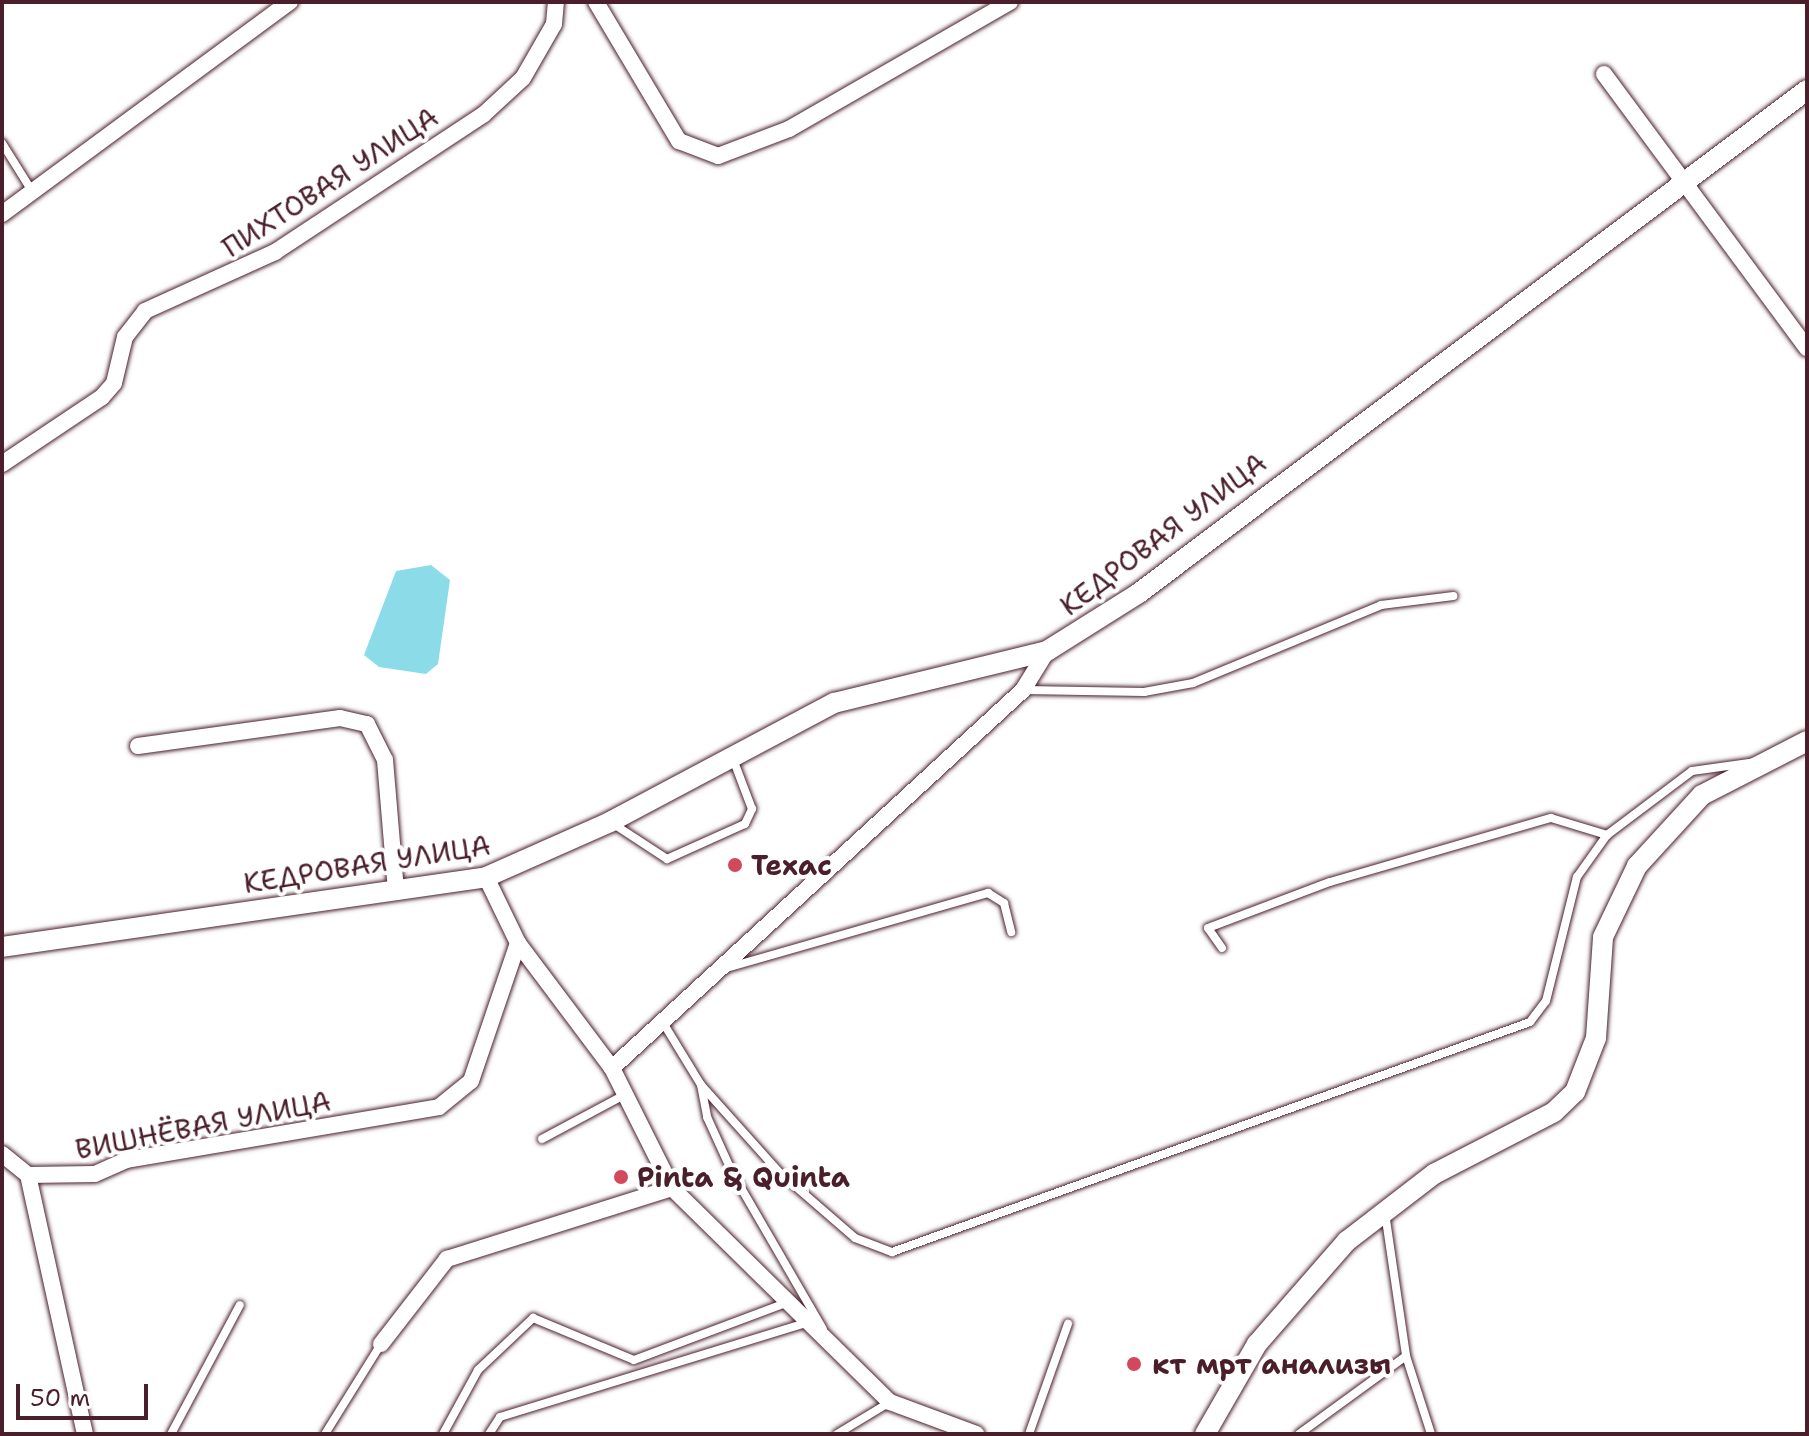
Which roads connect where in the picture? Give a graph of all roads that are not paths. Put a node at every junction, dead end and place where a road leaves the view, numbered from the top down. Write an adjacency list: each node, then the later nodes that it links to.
1 (290, 2): 9 (street)
2 (556, 2): 12 (street, ПИХТОВАЯ УЛИЦА)
3 (596, 2): 4 (street)
4 (1010, 2)
5 (1604, 74): 8 (street)
6 (1807, 90): 8 (street, КЕДРОВАЯ УЛИЦА)
7 (2, 143): 9 (lane)
8 (1685, 178): 11 (street); 14 (street, КЕДРОВАЯ УЛИЦА)
9 (32, 191): 10 (street)
10 (2, 214)
11 (1807, 348)
12 (2, 464)
13 (1453, 596): 15 (lane)
14 (1047, 651): 15 (street); 18 (street, КЕДРОВАЯ УЛИЦА)
15 (1023, 690): 28 (street)
16 (1807, 741): 19 (street)
17 (138, 746): 23 (street)
18 (732, 754): 20 (street, КЕДРОВАЯ УЛИЦА); 20 (lane)
19 (1761, 762): 21 (lane); 37 (street)
20 (610, 822): 22 (street, КЕДРОВАЯ УЛИЦА)
21 (1607, 835): 27 (lane); 31 (lane)
22 (486, 877): 23 (street, КЕДРОВАЯ УЛИЦА); 25 (street)
23 (396, 891): 26 (street, КЕДРОВАЯ УЛИЦА)
24 (1011, 932): 28 (lane)
25 (518, 943): 30 (street); 35 (street, ВИШНЁВАЯ УЛИЦА)
26 (2, 947)
27 (1222, 948)
28 (718, 970): 29 (street)
29 (662, 1021): 30 (street); 31 (lane)
30 (612, 1068): 32 (street)
31 (701, 1085): 42 (lane)
32 (624, 1095): 33 (lane); 36 (street)
33 (542, 1139)
34 (2, 1154): 35 (street)
35 (28, 1175): 46 (street)
36 (672, 1188): 38 (street); 43 (street)
37 (1385, 1209): 44 (lane); 54 (street)
38 (789, 1302): 40 (street); 49 (lane)
39 (240, 1305): 47 (lane)
40 (808, 1321): 42 (street); 50 (lane)
41 (1068, 1324): 53 (lane)
42 (828, 1341): 45 (street)
43 (381, 1344): 48 (lane)
44 (1406, 1356): 55 (lane); 56 (lane)
45 (890, 1402): 51 (lane); 52 (street)
46 (85, 1434)
47 (171, 1434)
48 (325, 1434)
49 (443, 1434)
50 (489, 1434)
51 (837, 1434)
52 (976, 1434)
53 (1029, 1434)
54 (1205, 1434)
55 (1299, 1434)
56 (1431, 1434)

